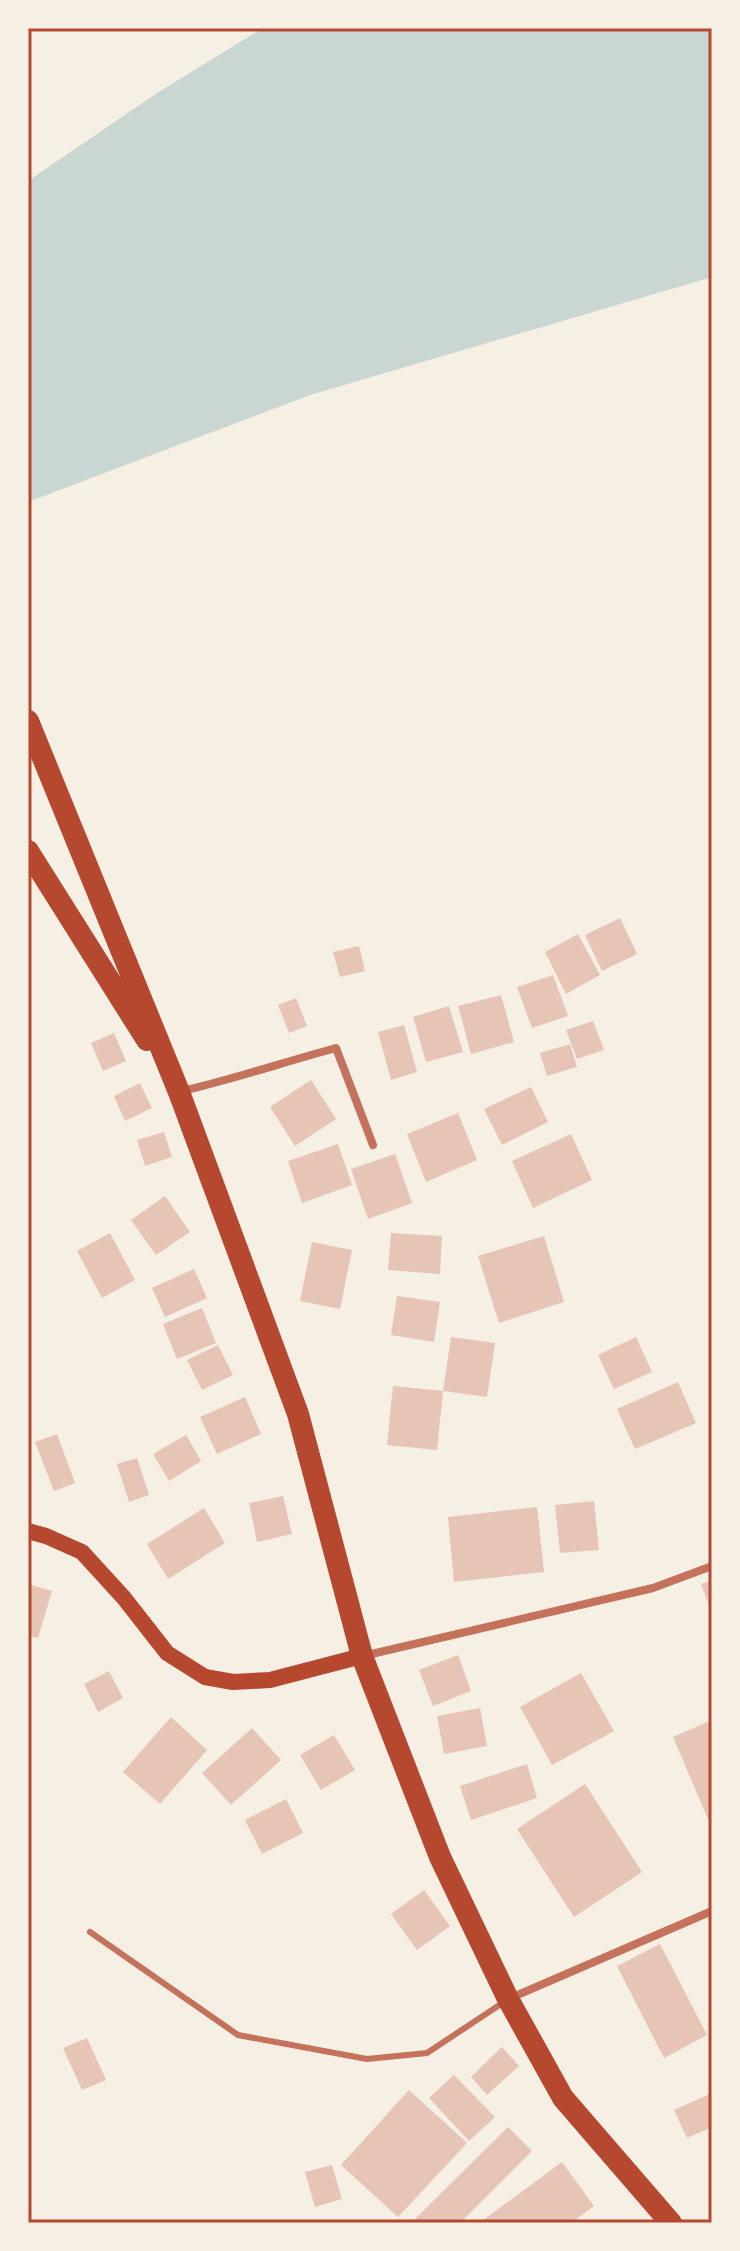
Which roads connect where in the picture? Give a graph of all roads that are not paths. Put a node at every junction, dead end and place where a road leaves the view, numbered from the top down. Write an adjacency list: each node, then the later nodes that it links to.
1 (28, 721): 3 (highway)
2 (28, 851): 3 (highway)
3 (179, 1092): 4 (street); 7 (highway)
4 (373, 1145)
5 (28, 1531): 7 (main road)
6 (712, 1566): 7 (street)
7 (362, 1656): 10 (highway)
8 (712, 1911): 10 (street)
9 (90, 1932): 10 (lane)
10 (508, 1999): 11 (highway)
11 (671, 2223)

